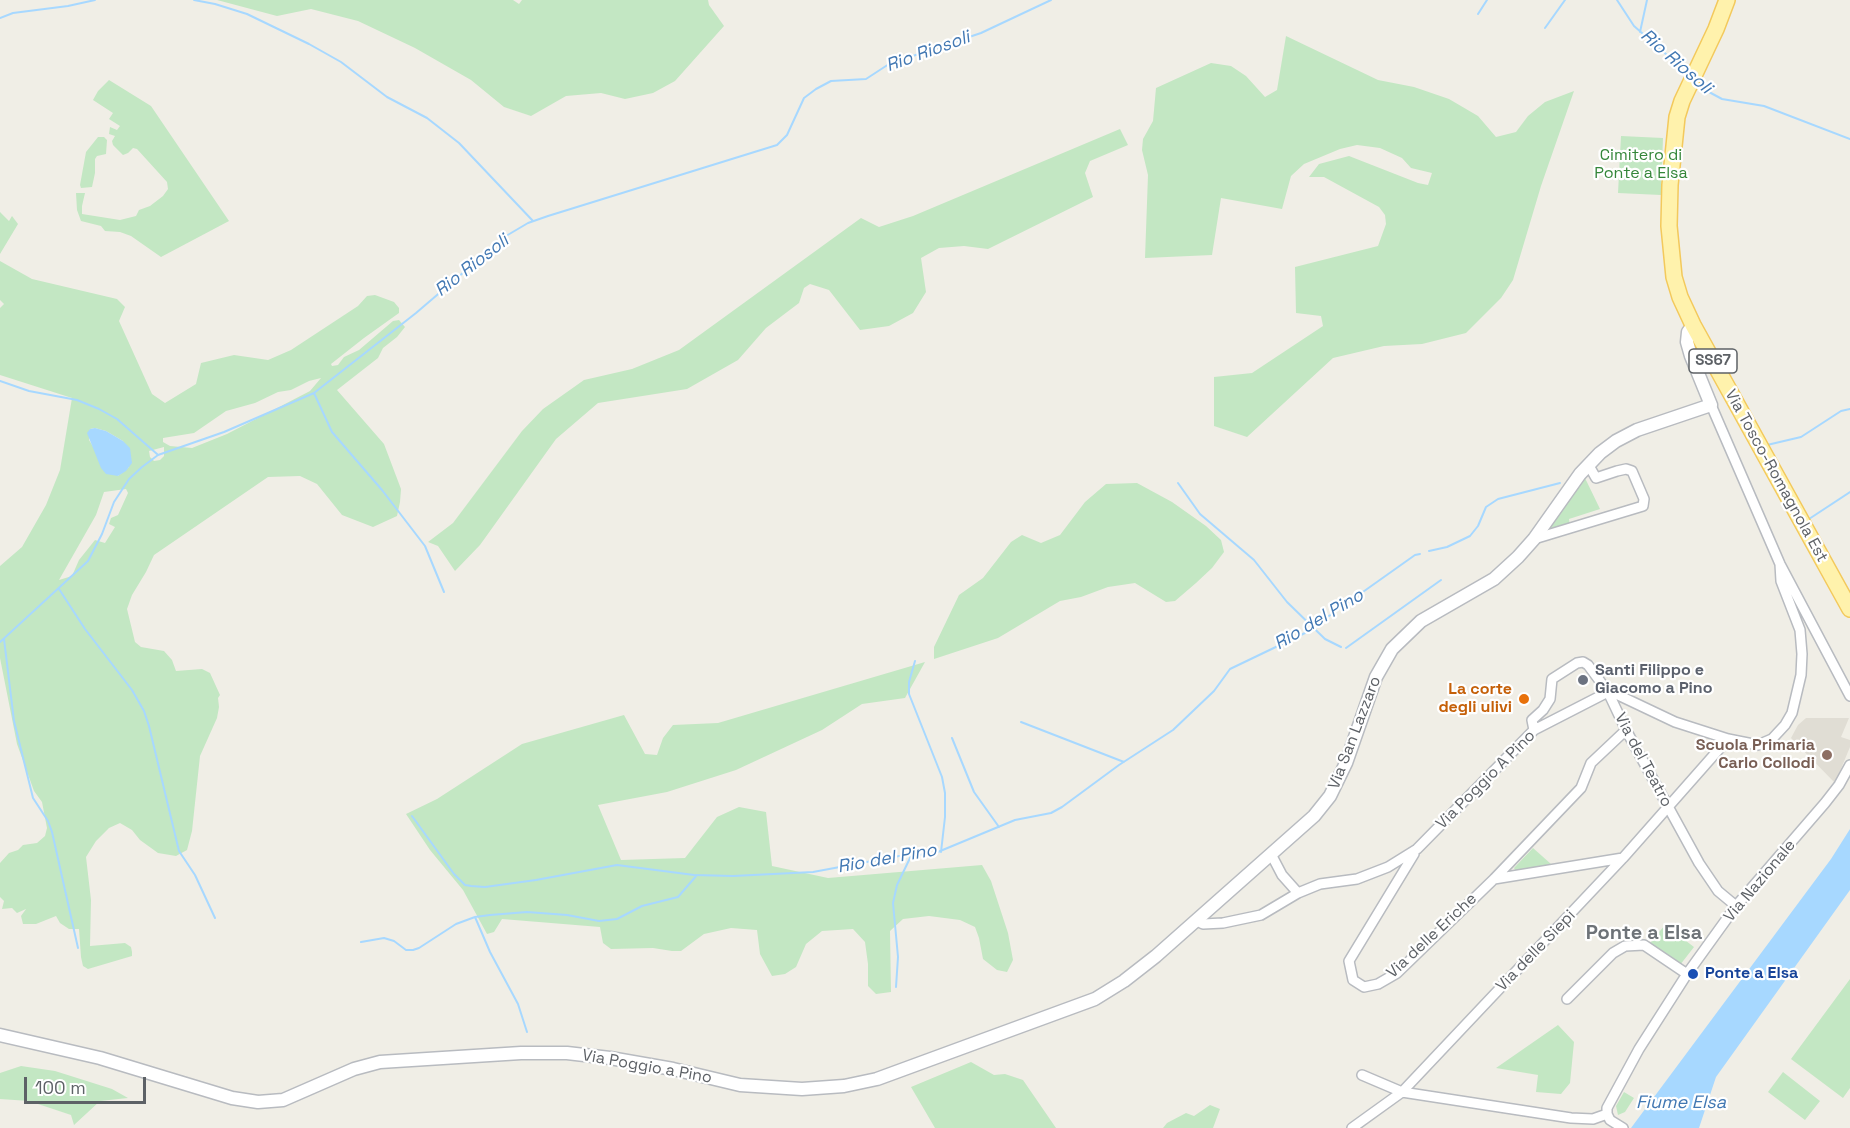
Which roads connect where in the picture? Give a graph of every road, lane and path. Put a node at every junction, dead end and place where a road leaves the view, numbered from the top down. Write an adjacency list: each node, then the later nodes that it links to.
1 (1726, 0): 2 (main road, Via Tosco-Romagnola Est / SS67)
2 (1693, 325): 3 (street); 7 (main road, Via Tosco-Romagnola Est / SS67)
3 (1711, 405): 4 (street, Via San Lazzaro); 6 (street)
4 (1588, 465): 5 (street, Via San Lazzaro); 5 (street)
5 (1534, 539): 16 (street, Via San Lazzaro)
6 (1780, 564): 9 (street); 12 (street)
7 (1850, 609)
8 (1608, 692): 10 (street, Via Poggio A Pino); 10 (street, Via del Teatro); 11 (street, Via del Teatro); 12 (street)
9 (1850, 696)
10 (1534, 730): 15 (street, Via Poggio A Pino)
11 (1626, 730): 14 (street, Via del Teatro); 18 (street)
12 (1728, 739): 14 (street, Via delle Siepi)
13 (1850, 765): 20 (street, Via Nazionale)
14 (1668, 807): 17 (street, Via delle Siepi); 20 (street, Via del Teatro)
15 (1418, 849): 18 (street, Via delle Eriche); 19 (street, Via Poggio A Pino)
16 (1271, 854): 19 (street); 21 (street, Via San Lazzaro)
17 (1623, 858): 18 (street); 26 (street, Via delle Siepi)
18 (1494, 879)
19 (1298, 893): 21 (street, Via Poggio A Pino)
20 (1736, 906): 22 (street, Via Nazionale)
21 (1197, 921): 24 (street, Via Poggio a Pino)
22 (1687, 974): 23 (street); 27 (street, Via Nazionale)
23 (1567, 999)
24 (0, 1035)
25 (1362, 1075): 26 (street)
26 (1402, 1092): 27 (street); 29 (street, Via delle Siepi)
27 (1607, 1114): 28 (street)
28 (1618, 1125)
29 (1352, 1128)

